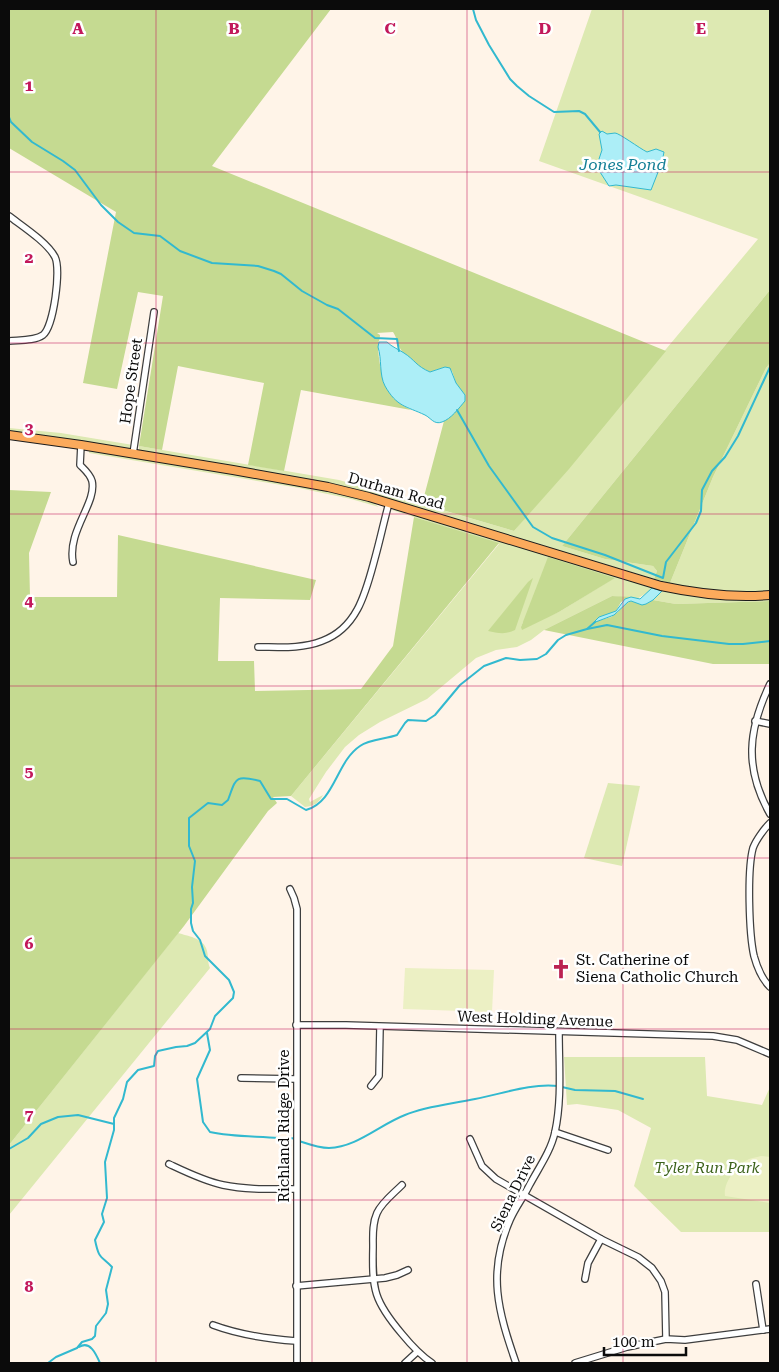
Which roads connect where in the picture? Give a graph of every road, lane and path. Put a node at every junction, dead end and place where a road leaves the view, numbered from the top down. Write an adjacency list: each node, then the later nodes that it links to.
1 (9, 216): 3 (street)
2 (154, 312): 6 (street, Hope Street)
3 (9, 341)
4 (9, 435): 5 (main road, Durham Road)
5 (81, 445): 6 (main road, Durham Road); 8 (street)
6 (133, 454): 7 (main road, Durham Road)
7 (389, 503): 9 (main road, Durham Road); 10 (street)
8 (73, 562)
9 (770, 595)
10 (258, 647)
11 (770, 684): 12 (street)
12 (755, 721): 13 (street); 14 (street)
13 (770, 724)
14 (770, 814)
15 (770, 823): 17 (street)
16 (290, 889): 18 (street, Richland Ridge Drive)
17 (770, 987)
18 (296, 1025): 19 (street, West Holding Avenue); 23 (street, Richland Ridge Drive)
19 (380, 1027): 20 (street, West Holding Avenue); 24 (street)
20 (559, 1033): 21 (street, West Holding Avenue); 25 (street, Siena Drive)
21 (769, 1051)
22 (241, 1078): 23 (street)
23 (296, 1080): 30 (street, Richland Ridge Drive)
24 (371, 1086)
25 (555, 1132): 27 (street); 31 (street, Siena Drive)
26 (470, 1139): 31 (street)
27 (608, 1150)
28 (169, 1164): 30 (street)
29 (402, 1185): 34 (street)
30 (296, 1189): 37 (street, Richland Ridge Drive)
31 (524, 1196): 32 (street); 47 (street, Siena Drive)
32 (600, 1239): 35 (street); 41 (street)
33 (408, 1270): 34 (street)
34 (373, 1279): 37 (street); 43 (street)
35 (585, 1279)
36 (756, 1284): 40 (street)
37 (296, 1286): 42 (street, Richland Ridge Drive)
38 (213, 1325): 42 (street)
39 (770, 1329): 40 (street)
40 (763, 1330): 41 (street)
41 (666, 1339): 48 (street)
42 (296, 1341): 44 (street, Richland Ridge Drive)
43 (417, 1352): 45 (street); 46 (street)
44 (296, 1363)
45 (405, 1363)
46 (432, 1363)
47 (516, 1363)
48 (575, 1363)

